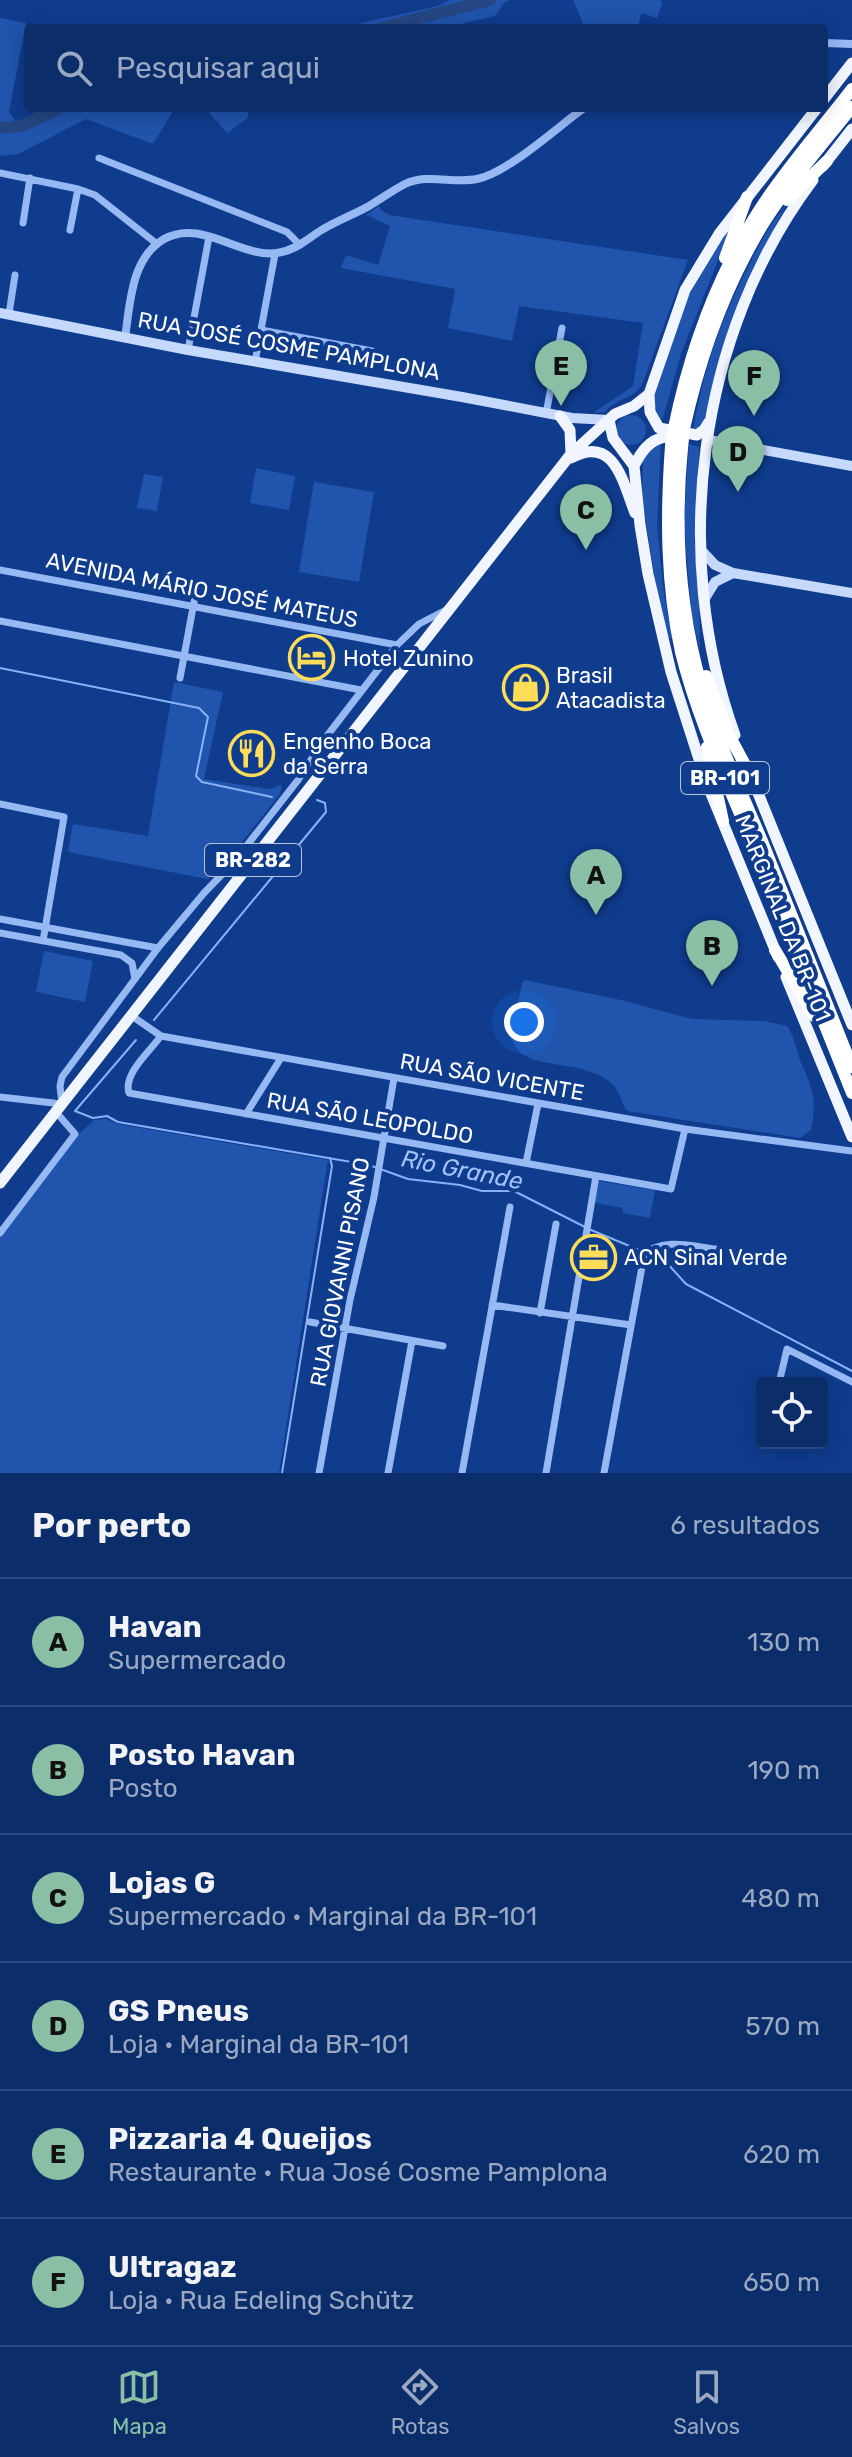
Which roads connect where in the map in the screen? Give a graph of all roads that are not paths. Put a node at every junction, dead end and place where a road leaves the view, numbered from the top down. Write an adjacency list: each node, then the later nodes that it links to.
1 (828, 43): 2 (street)
2 (852, 44)
3 (852, 63): 5 (highway)
4 (852, 89): 28 (highway, BR-101)
5 (828, 94)
6 (852, 107): 16 (highway, BR-101)
7 (578, 112): 21 (street)
8 (814, 112): 15 (highway)
9 (852, 129): 11 (highway, MARGINAL DA BR-101)
10 (99, 158): 21 (street)
11 (827, 161): 16 (highway); 37 (highway, MARGINAL DA BR-101)
12 (0, 173): 13 (street)
13 (30, 178): 14 (street); 17 (street)
14 (78, 189): 18 (street); 20 (street)
15 (747, 197): 28 (highway); 32 (highway)
16 (765, 222): 39 (highway, BR-101)
17 (23, 223)
18 (70, 230)
19 (209, 237): 20 (street); 22 (street); 29 (street)
20 (157, 244): 27 (street)
21 (300, 245): 22 (street)
22 (275, 254): 26 (street)
23 (15, 275): 24 (street)
24 (4, 313): 27 (main road, RUA JOSÉ COSME PAMPLONA)
25 (562, 328): 34 (street)
26 (261, 330): 30 (street); 31 (street)
27 (125, 338): 29 (main road, RUA JOSÉ COSME PAMPLONA)
28 (695, 344): 39 (highway, BR-101)
29 (188, 350): 31 (main road, RUA JOSÉ COSME PAMPLONA)
30 (372, 351)
31 (255, 362): 34 (main road, RUA JOSÉ COSME PAMPLONA)
32 (649, 394): 33 (highway, BR-282); 37 (highway)
33 (627, 409): 36 (highway, BR-282); 39 (highway)
34 (546, 414): 35 (main road, RUA JOSÉ COSME PAMPLONA)
35 (566, 417): 36 (main road, RUA JOSÉ COSME PAMPLONA); 38 (main road, RUA JOSÉ COSME PAMPLONA); 42 (highway)
36 (609, 420): 38 (highway, BR-282); 41 (highway)
37 (710, 421): 40 (highway, MARGINAL DA BR-101)
38 (595, 432): 41 (highway); 42 (highway, BR-282)
39 (675, 438): 43 (highway); 44 (highway); 56 (highway, BR-101); 61 (highway, BR-101)
40 (708, 440): 43 (highway, MARGINAL DA BR-101); 45 (main road)
41 (616, 444): 44 (highway)
42 (569, 457): 46 (highway); 54 (highway, BR-282)
43 (704, 459): 47 (highway, MARGINAL DA BR-101)
44 (634, 466): 46 (highway)
45 (852, 466)
46 (640, 525): 64 (highway, MARGINAL DA BR-101)
47 (701, 550): 49 (main road); 52 (highway, MARGINAL DA BR-101)
48 (0, 570): 53 (street, AVENIDA MÁRIO JOSÉ MATEUS)
49 (733, 573): 51 (main road); 52 (main road)
50 (197, 586): 53 (street)
51 (852, 593)
52 (704, 600): 62 (highway, MARGINAL DA BR-101)
53 (193, 606): 57 (street, AVENIDA MÁRIO JOSÉ MATEUS); 58 (street)
54 (452, 608): 57 (street); 72 (highway, BR-282)
55 (0, 621): 58 (street)
56 (689, 637): 62 (highway); 77 (highway, BR-101)
57 (397, 645): 60 (street)
58 (184, 656): 59 (street); 60 (street)
59 (180, 678)
60 (361, 690): 69 (street)
61 (698, 709): 64 (highway); 75 (highway, BR-101)
62 (750, 774): 73 (highway, MARGINAL DA BR-101)
63 (0, 804): 66 (street)
64 (723, 821): 70 (highway, MARGINAL DA BR-101)
65 (0, 919): 66 (street)
66 (46, 927): 68 (street); 69 (street)
67 (0, 933): 68 (street)
68 (43, 941): 71 (street)
69 (158, 948): 71 (street)
70 (775, 950): 75 (highway); 85 (highway, MARGINAL DA BR-101)
71 (135, 979): 82 (street)
72 (132, 1016): 74 (street, RUA SÃO VICENTE); 82 (highway, BR-282)
73 (852, 1025)
74 (161, 1036): 76 (street, RUA SÃO VICENTE); 83 (street, RUA SÃO LEOPOLDO)
75 (836, 1053): 79 (highway, BR-101)
76 (281, 1058): 78 (street, RUA SÃO VICENTE); 83 (street)
77 (852, 1067)
78 (394, 1078): 81 (street, RUA SÃO VICENTE); 86 (street, RUA GIOVANNI PISANO)
79 (852, 1093)
80 (0, 1097): 82 (street)
81 (538, 1104): 84 (street, RUA SÃO VICENTE); 88 (street)
82 (59, 1108): 90 (highway, BR-282); 93 (street)
83 (246, 1114): 86 (street, RUA SÃO LEOPOLDO)
84 (685, 1129): 87 (street, RUA SÃO VICENTE); 89 (street, RUA SÃO LEOPOLDO)
85 (852, 1137)
86 (384, 1138): 88 (street, RUA SÃO LEOPOLDO); 100 (street, RUA GIOVANNI PISANO)
87 (852, 1151)
88 (526, 1163): 89 (street, RUA SÃO LEOPOLDO)
89 (596, 1176): 97 (street)
90 (0, 1183)
91 (510, 1207): 95 (street)
92 (556, 1224): 96 (street)
93 (0, 1233)
94 (715, 1249): 99 (street)
95 (492, 1305): 96 (street); 107 (street)
96 (540, 1313): 97 (street)
97 (573, 1315): 99 (street); 108 (street)
98 (310, 1322): 100 (street)
99 (631, 1325): 109 (street)
100 (345, 1329): 101 (street); 105 (street, RUA GIOVANNI PISANO)
101 (412, 1341): 102 (street); 106 (street)
102 (443, 1346)
103 (780, 1377): 104 (street)
104 (852, 1382)
105 (319, 1473)
106 (388, 1473)
107 (462, 1473)
108 (546, 1473)
109 (604, 1473)

